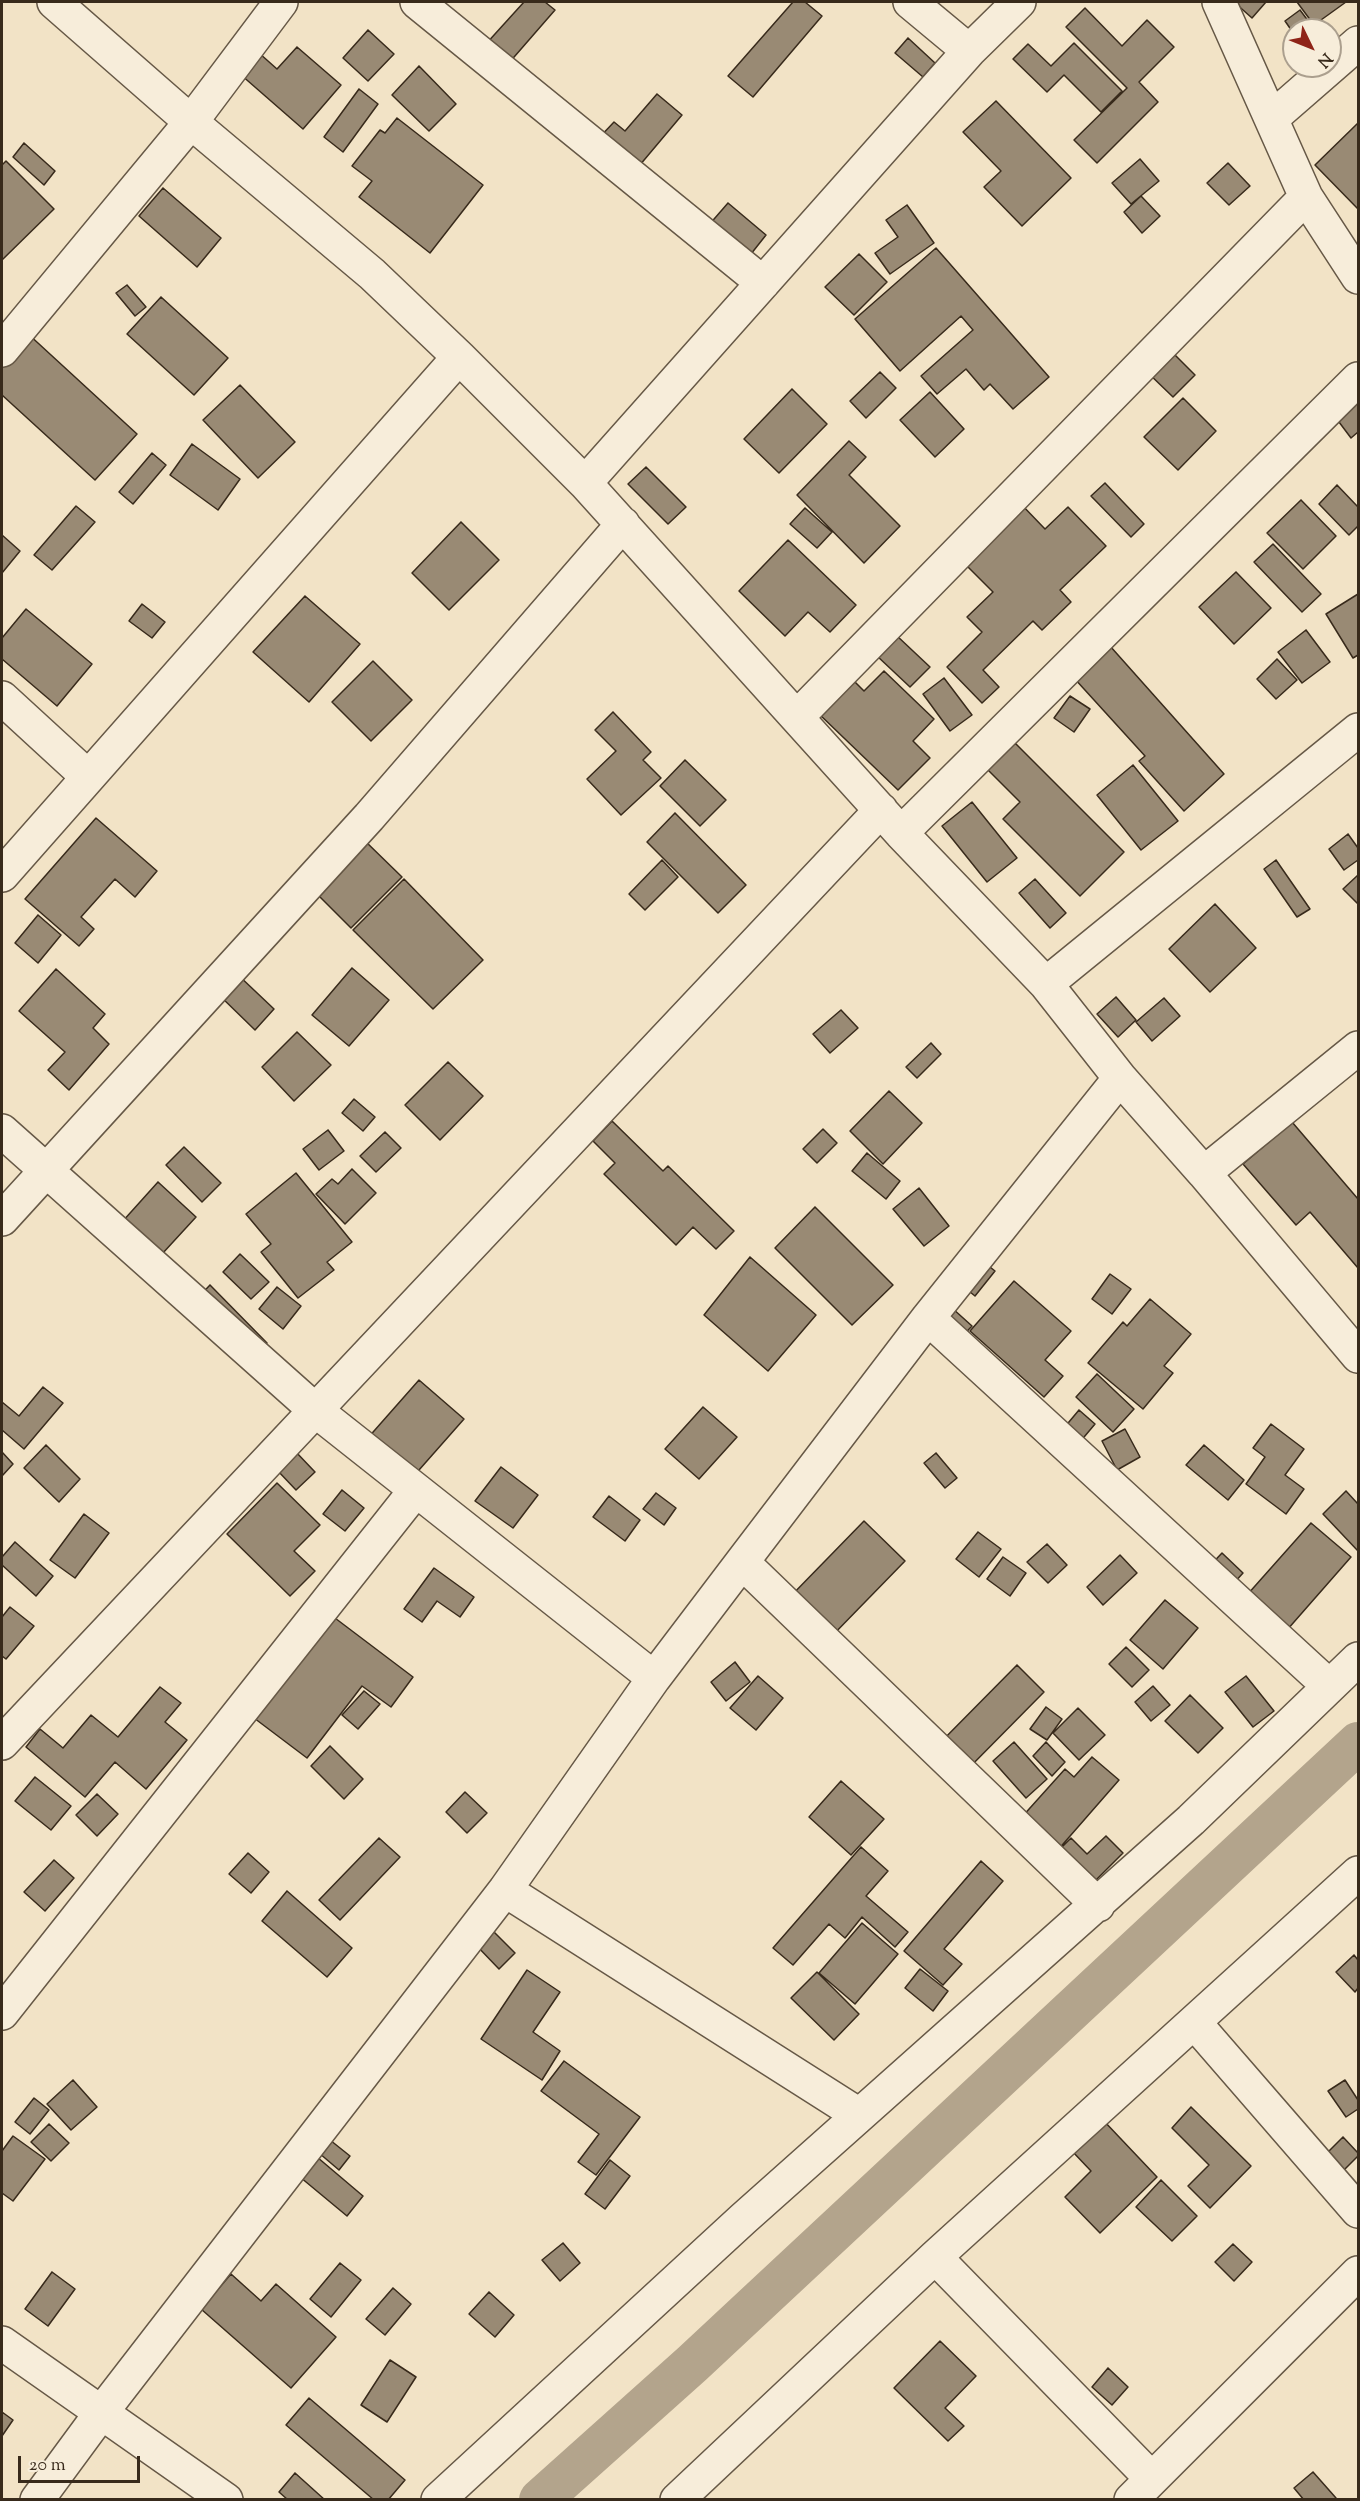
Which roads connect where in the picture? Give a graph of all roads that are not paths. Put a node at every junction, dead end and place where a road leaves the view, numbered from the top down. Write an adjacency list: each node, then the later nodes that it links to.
1 (54, 2): 10 (street)
2 (281, 2): 10 (street)
3 (417, 2): 13 (street)
4 (910, 2): 8 (street)
5 (1019, 2): 8 (street)
6 (1220, 2): 9 (street)
7 (1359, 43): 9 (street)
8 (969, 51): 13 (street)
9 (1272, 118): 11 (street)
10 (191, 122): 14 (street); 15 (street)
11 (1306, 197): 12 (street); 20 (street)
12 (1359, 277)
13 (763, 283): 17 (street)
14 (2, 350)
15 (459, 357): 17 (street); 22 (street)
16 (1359, 379): 23 (street)
17 (585, 483): 18 (street)
18 (623, 524): 20 (street); 29 (street)
19 (2, 698): 22 (street)
20 (797, 717): 23 (street)
21 (1359, 730): 25 (street)
22 (87, 776): 24 (street)
23 (891, 822): 25 (street); 34 (street)
24 (2, 875)
25 (1046, 984): 27 (street)
26 (1359, 1048): 30 (street)
27 (1120, 1078): 30 (street); 32 (street)
28 (2, 1131): 29 (street)
29 (45, 1171): 31 (street); 34 (street)
30 (1204, 1173): 33 (street)
31 (2, 1219)
32 (928, 1318): 36 (street); 39 (street)
33 (1359, 1356)
34 (315, 1410): 35 (street); 40 (street)
35 (415, 1491): 38 (street); 44 (street)
36 (742, 1562): 38 (street); 43 (street)
37 (1359, 1659): 39 (street)
38 (654, 1678): 42 (street)
39 (1329, 1686): 43 (street)
40 (2, 1743)
41 (1359, 1873): 45 (street)
42 (505, 1890): 46 (street); 51 (street)
43 (1098, 1905): 46 (street)
44 (2, 2013)
45 (1194, 2022): 47 (street); 48 (street)
46 (859, 2115): 55 (street)
47 (1359, 2211)
48 (935, 2257): 52 (street); 56 (street)
49 (1359, 2273): 52 (street)
50 (2, 2343): 51 (street)
51 (101, 2413): 53 (street); 54 (street)
52 (1141, 2489)
53 (37, 2499)
54 (226, 2499)
55 (438, 2499)
56 (677, 2499)

